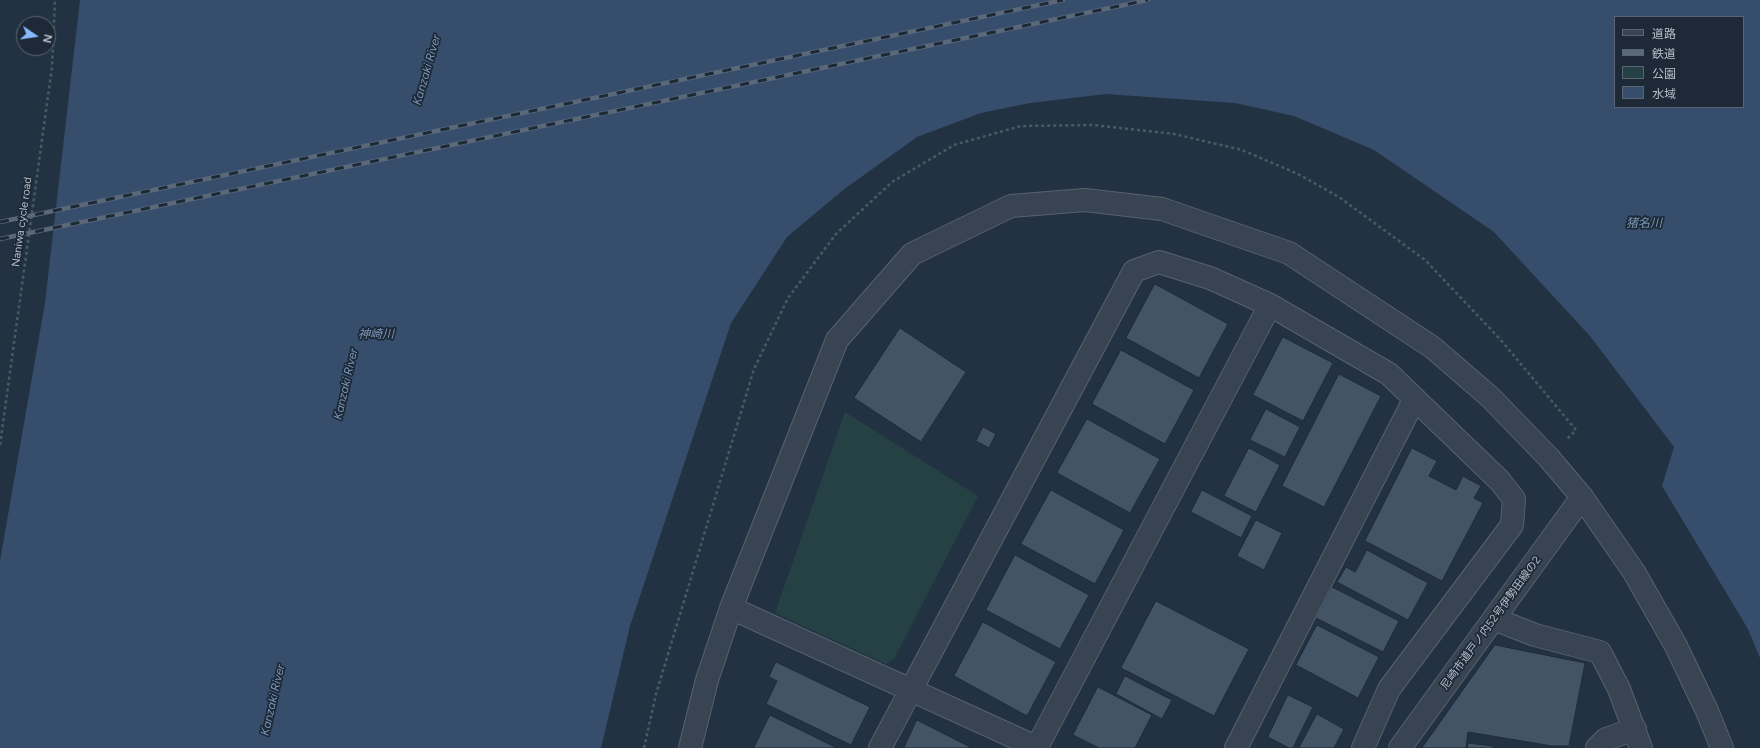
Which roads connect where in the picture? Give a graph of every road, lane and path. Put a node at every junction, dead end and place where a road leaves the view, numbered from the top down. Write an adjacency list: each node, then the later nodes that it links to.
1 (55, 0): 4 (path, Naniwa cycle road)
2 (1270, 305): 3 (street); 9 (street); 14 (street)
3 (1414, 400): 15 (street); 16 (street)
4 (0, 445)
5 (1549, 458): 6 (street); 7 (street); 11 (path)
6 (1582, 497): 8 (street, 尼崎市道戸ノ内52号伊勢田線の2); 19 (street)
7 (731, 608): 9 (street); 12 (street)
8 (1494, 619): 10 (street); 17 (street, 尼崎市道戸ノ内52号伊勢田線の2)
9 (911, 690): 13 (street); 14 (street)
10 (1638, 738): 18 (street)
11 (644, 748)
12 (690, 748)
13 (880, 748)
14 (1037, 748)
15 (1236, 748)
16 (1363, 748)
17 (1400, 748)
18 (1597, 748)
19 (1722, 748)

